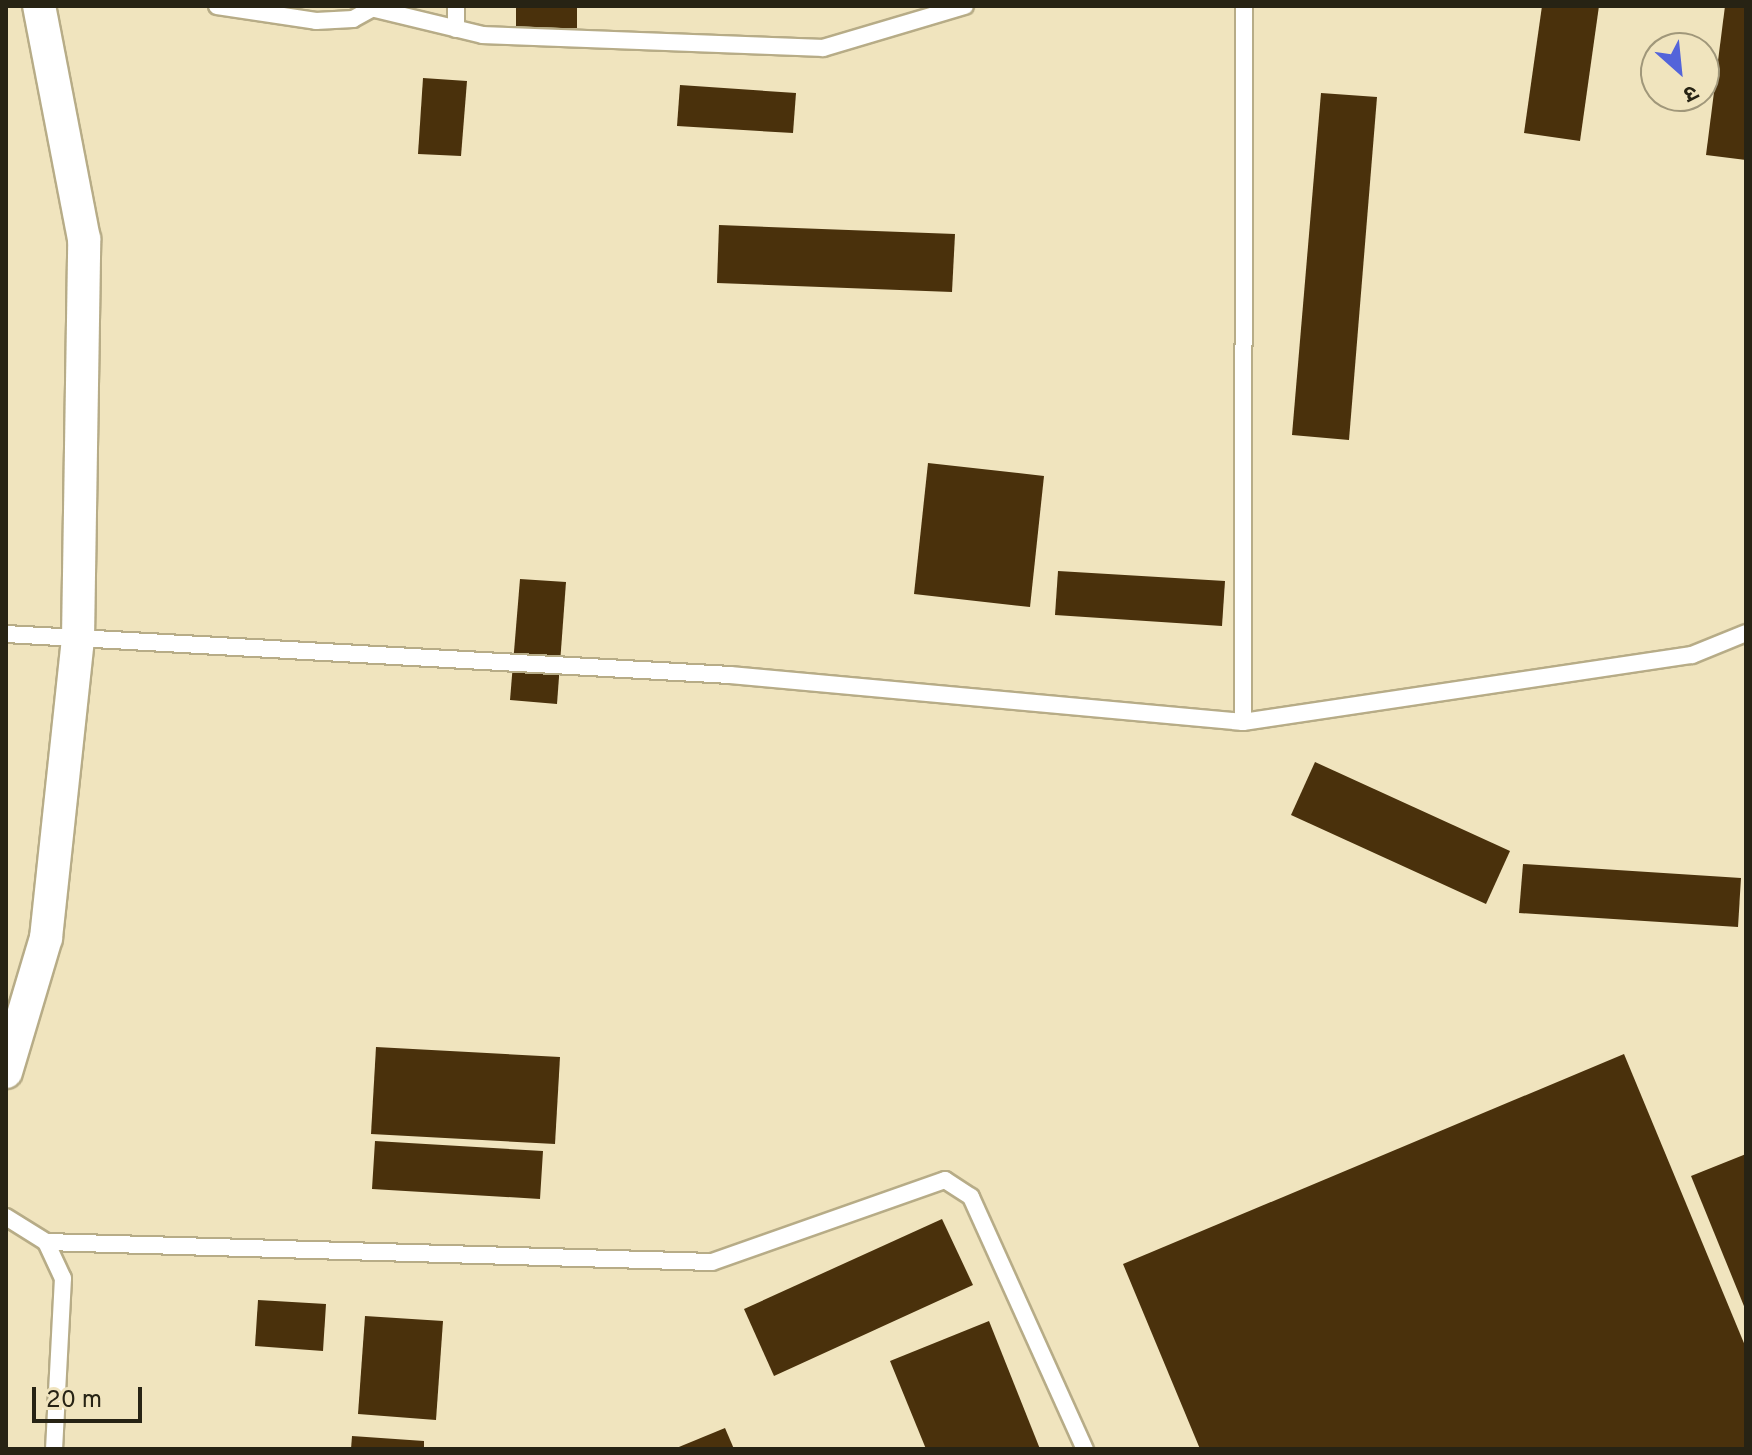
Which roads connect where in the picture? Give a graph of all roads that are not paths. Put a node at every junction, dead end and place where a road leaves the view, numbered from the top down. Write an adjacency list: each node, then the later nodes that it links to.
1 (39, 6): 10 (street)
2 (217, 6): 6 (lane)
3 (456, 6): 7 (lane)
4 (965, 6): 7 (lane)
5 (1244, 6): 11 (lane)
6 (376, 7): 7 (lane)
7 (456, 29)
8 (1746, 633): 11 (lane)
9 (6, 634): 10 (lane)
10 (78, 639): 11 (lane); 12 (street)
11 (1243, 722)
12 (6, 1072)
13 (6, 1217): 14 (lane)
14 (46, 1242): 15 (lane); 16 (lane)
15 (54, 1449)
16 (1085, 1449)

